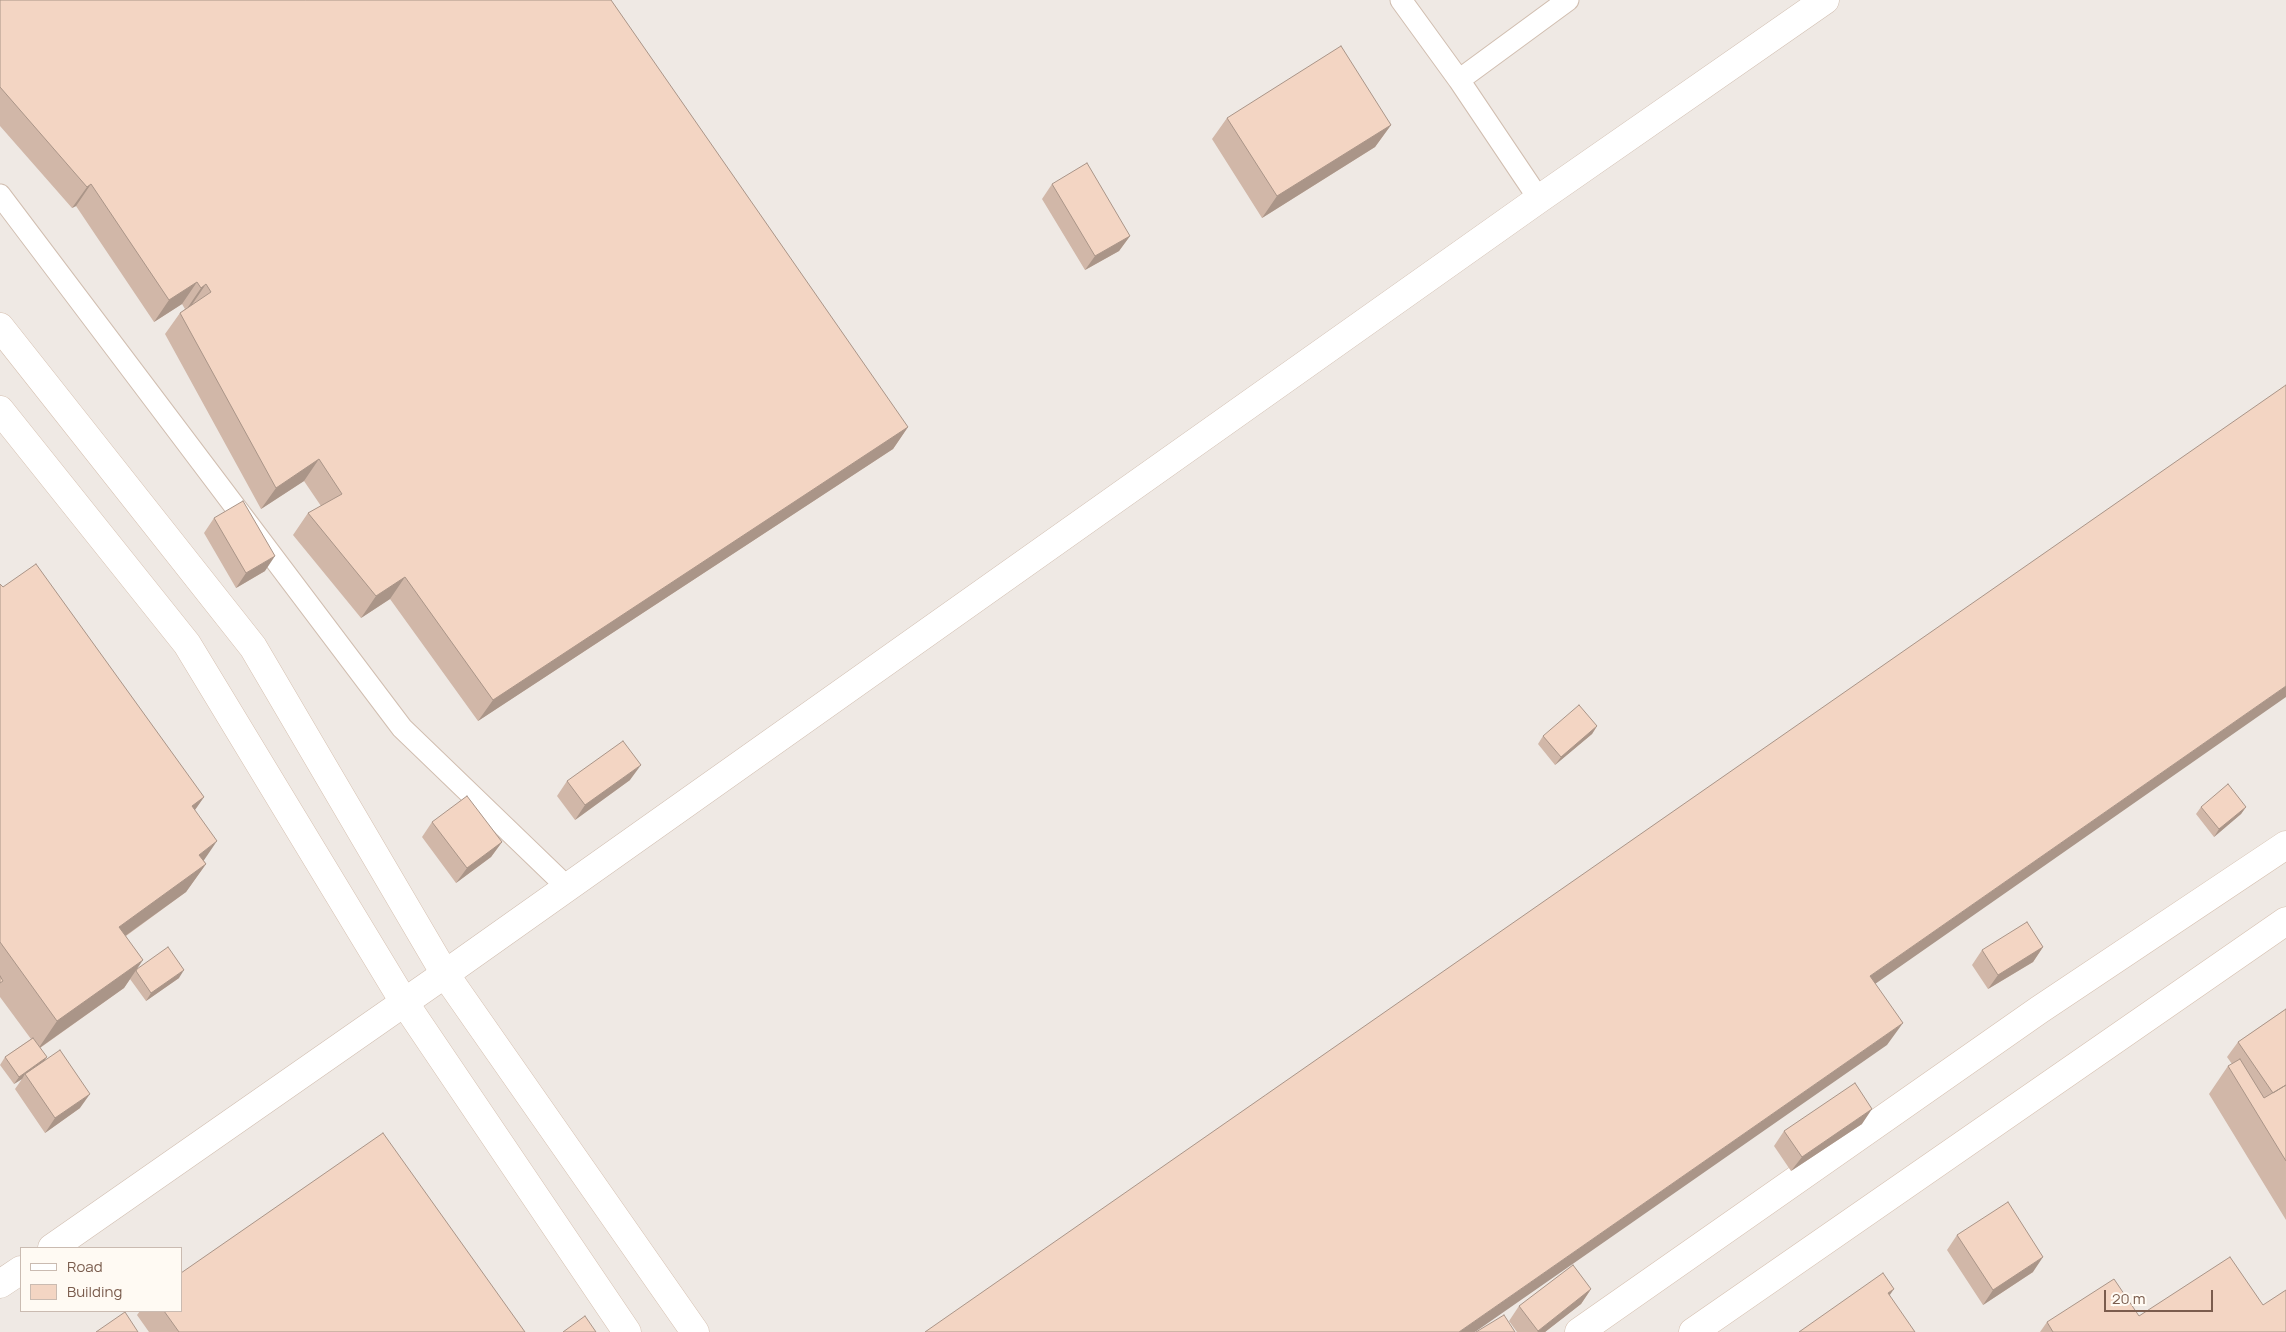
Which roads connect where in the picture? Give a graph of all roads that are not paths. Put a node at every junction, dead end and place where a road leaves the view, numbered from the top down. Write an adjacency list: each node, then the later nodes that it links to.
1 (1401, 0): 4 (lane)
2 (1568, 0): 4 (lane)
3 (1825, 0): 6 (street)
4 (1459, 80): 6 (lane)
5 (0, 195): 10 (lane)
6 (1540, 198): 10 (street)
7 (0, 327): 12 (street)
8 (0, 410): 13 (street)
9 (2286, 845): 19 (street)
10 (567, 887): 12 (street)
11 (2286, 921): 20 (street)
12 (445, 974): 13 (street); 18 (street)
13 (404, 1002): 14 (street); 17 (street)
14 (53, 1247)
15 (20, 1271): 16 (street)
16 (0, 1284)
17 (627, 1332)
18 (695, 1332)
19 (1579, 1332)
20 (1693, 1332)

